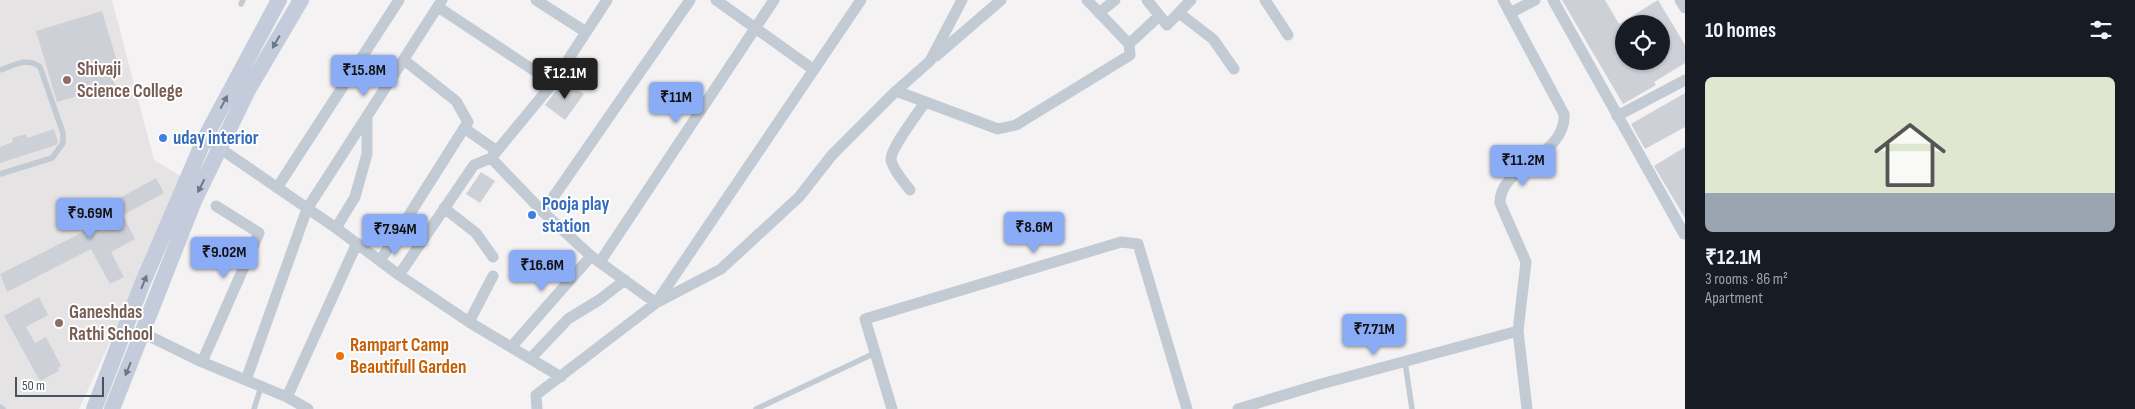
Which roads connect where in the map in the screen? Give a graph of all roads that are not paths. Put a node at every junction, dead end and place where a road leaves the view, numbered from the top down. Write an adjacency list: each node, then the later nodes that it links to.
1 (279, 0): 43 (street, one-way to 1)
2 (301, 0): 44 (street, one-way to 44)
3 (399, 0): 47 (street)
4 (536, 0): 28 (street)
5 (607, 0): 28 (street)
6 (690, 0): 52 (street)
7 (716, 0): 27 (street)
8 (774, 0): 27 (street)
9 (861, 0): 35 (street)
10 (962, 0): 32 (street)
11 (1001, 0): 32 (street)
12 (1087, 0): 23 (street)
13 (1115, 0): 23 (street)
14 (1147, 0): 26 (street)
15 (1191, 0): 24 (street)
16 (1266, 0): 29 (street)
17 (1503, 0): 25 (street)
18 (1535, 0): 25 (street)
19 (1554, 0): 40 (street)
20 (1680, 0): 22 (street)
21 (440, 3): 31 (street); 37 (street)
22 (1685, 8)
23 (1099, 13): 30 (street)
24 (1179, 13): 26 (street); 33 (street)
25 (1510, 13): 64 (street)
26 (1159, 16): 30 (street)
27 (755, 28): 35 (street); 57 (street)
28 (586, 32): 37 (street)
29 (1288, 35)
30 (1129, 44): 39 (street)
31 (404, 60): 41 (street); 42 (street)
32 (930, 61): 38 (street)
33 (1234, 69)
34 (0, 70): 46 (lane)
35 (814, 70): 62 (street)
36 (1685, 80): 40 (street)
37 (553, 83): 45 (street)
38 (896, 91): 39 (street); 62 (street)
39 (925, 102): 48 (street)
40 (1617, 116): 54 (street)
41 (367, 117): 51 (street); 53 (street)
42 (464, 128): 45 (street); 58 (street)
43 (205, 138): 44 (street); 75 (street, one-way to 43)
44 (221, 147): 47 (street); 65 (street, one-way to 65)
45 (494, 154): 50 (street); 52 (street)
46 (0, 174)
47 (277, 188): 51 (street)
48 (910, 190)
49 (216, 206): 70 (street)
50 (444, 208): 56 (street); 59 (street)
51 (307, 209): 53 (street); 72 (street)
52 (543, 212): 57 (street)
53 (336, 228): 55 (street)
54 (1684, 234)
55 (356, 243): 58 (street); 74 (street)
56 (494, 257)
57 (596, 259): 61 (street); 66 (street)
58 (380, 261): 59 (street)
59 (399, 275): 63 (street)
60 (493, 276): 63 (street)
61 (625, 280): 62 (street); 68 (street)
62 (656, 303): 71 (street)
63 (469, 322): 66 (street)
64 (1518, 331): 69 (street); 85 (street)
65 (143, 333): 70 (street); 76 (street, one-way to 76)
66 (512, 346): 68 (street)
67 (875, 354): 80 (lane); 81 (street); 82 (street)
68 (531, 358): 71 (street)
69 (1404, 361): 83 (street); 84 (lane)
70 (202, 362): 72 (street)
71 (562, 377): 79 (street)
72 (246, 380): 73 (street)
73 (261, 387): 74 (street); 77 (lane)
74 (287, 397): 78 (street)
75 (96, 402): 76 (street)
76 (113, 405)
77 (254, 409)
78 (308, 409)
79 (537, 409)
80 (756, 409)
81 (892, 409)
82 (1187, 409)
83 (1238, 409)
84 (1412, 409)
85 (1527, 409)

